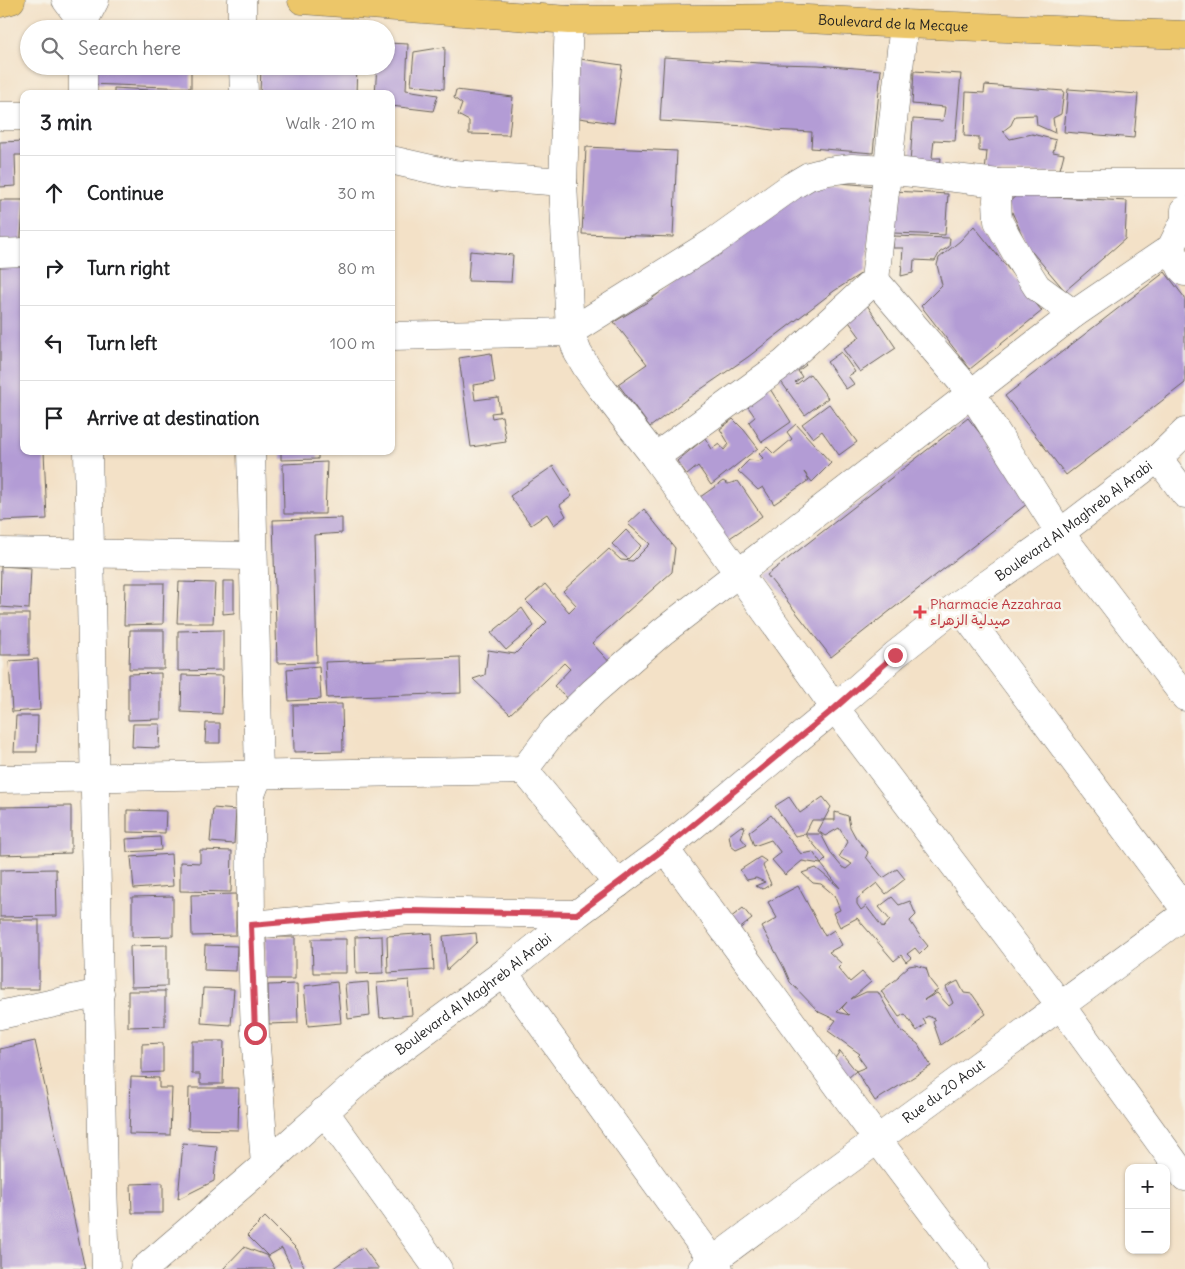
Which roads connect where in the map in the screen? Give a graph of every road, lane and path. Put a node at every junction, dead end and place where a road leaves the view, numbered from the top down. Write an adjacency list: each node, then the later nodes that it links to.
1 (11, 0): 5 (main road)
2 (66, 0): 6 (street)
3 (242, 0): 7 (street)
4 (302, 0): 8 (main road, Boulevard de la Mecque)
5 (0, 3)
6 (87, 17)
7 (242, 20)
8 (570, 20): 9 (main road, Boulevard de la Mecque); 19 (street)
9 (904, 24): 10 (main road, Boulevard de la Mecque); 18 (street)
10 (1185, 35)
11 (83, 75): 13 (street)
12 (243, 75): 14 (street)
13 (83, 90)
14 (244, 90)
15 (0, 116): 16 (street)
16 (20, 116)
17 (395, 161): 19 (street)
18 (887, 170): 20 (street); 27 (street); 29 (street)
19 (563, 182): 29 (street)
20 (998, 183): 21 (street); 28 (street)
21 (1185, 183)
22 (1185, 210): 23 (street)
23 (1171, 248): 26 (street); 28 (street)
24 (20, 252): 25 (street)
25 (0, 253)
26 (1185, 272)
27 (875, 280): 31 (street); 35 (street)
28 (1074, 314): 31 (street)
29 (570, 332): 30 (street); 35 (street)
30 (395, 336)
31 (972, 394): 38 (street); 42 (street)
32 (1185, 432): 36 (street, Boulevard Al Maghreb Al Arabi)
33 (88, 455): 40 (street)
34 (251, 455): 41 (street)
35 (655, 457): 42 (street)
36 (1158, 458): 37 (street); 38 (street, Boulevard Al Maghreb Al Arabi)
37 (1185, 494)
38 (1060, 533): 43 (street, Boulevard Al Maghreb Al Arabi); 44 (street)
39 (0, 552): 40 (street)
40 (91, 553): 41 (street); 48 (street)
41 (253, 556): 47 (street)
42 (738, 573): 45 (street); 46 (street)
43 (958, 605): 45 (street, Boulevard Al Maghreb Al Arabi); 52 (street)
44 (1185, 698)
45 (835, 708): 50 (street, Boulevard Al Maghreb Al Arabi); 58 (street)
46 (524, 770): 47 (street); 51 (street)
47 (259, 774): 48 (street); 55 (street)
48 (95, 778): 49 (street); 57 (street)
49 (0, 780)
50 (665, 848): 51 (street, Boulevard Al Maghreb Al Arabi); 61 (street)
51 (618, 884): 53 (street, Boulevard Al Maghreb Al Arabi)
52 (1185, 909)
53 (577, 914): 55 (street); 56 (street, Boulevard Al Maghreb Al Arabi)
54 (1185, 914): 58 (street, Rue du 20 Aout)
55 (251, 925): 62 (street)
56 (504, 973): 60 (street, Boulevard Al Maghreb Al Arabi); 64 (street)
57 (100, 993): 59 (street); 65 (street)
58 (1062, 1006): 61 (street, Rue du 20 Aout); 63 (street)
59 (0, 1015)
60 (324, 1112): 62 (street, Boulevard Al Maghreb Al Arabi); 67 (street)
61 (877, 1139): 64 (street, Rue du 20 Aout); 68 (street)
62 (265, 1165): 66 (street, Boulevard Al Maghreb Al Arabi)
63 (1185, 1177)
64 (711, 1266)
65 (106, 1269)
66 (144, 1269)
67 (438, 1269)
68 (975, 1269)

